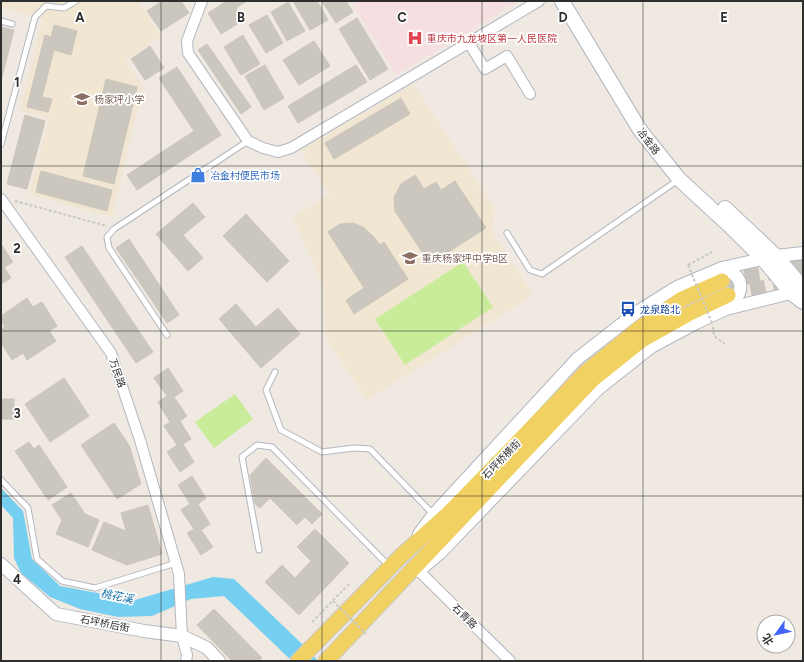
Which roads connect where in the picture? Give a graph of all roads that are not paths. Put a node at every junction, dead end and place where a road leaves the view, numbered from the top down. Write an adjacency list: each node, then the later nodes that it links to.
1 (76, 1): 11 (lane)
2 (202, 1): 10 (street)
3 (540, 1): 8 (street)
4 (562, 1): 12 (main road, 冶金路)
5 (573, 1): 16 (main road, 冶金路)
6 (1, 21): 7 (lane)
7 (12, 24)
8 (469, 43): 9 (street); 10 (street)
9 (530, 94)
10 (248, 141): 21 (lane)
11 (1, 142)
12 (679, 179): 14 (lane); 16 (main road, 冶金路)
13 (1, 199): 27 (street, 万民路)
14 (507, 233)
15 (803, 253): 16 (street)
16 (770, 258): 17 (street); 18 (main road)
17 (722, 275): 19 (street); 24 (street); 26 (main road, 石坪桥横街)
18 (799, 290): 19 (street); 20 (main road)
19 (727, 302): 30 (street); 31 (main road, 石坪桥横街)
20 (803, 302)
21 (166, 335)
22 (275, 372): 24 (lane)
23 (1, 480): 27 (lane)
24 (434, 514): 26 (street)
25 (259, 550): 29 (lane)
26 (402, 555): 29 (main road, 石坪桥横街)
27 (176, 563): 32 (street, 万民路)
28 (1, 564): 32 (street, 石坪桥后街)
29 (390, 568): 36 (main road, 石坪桥横街)
30 (419, 571): 31 (street); 37 (street, 石青路)
31 (396, 587): 33 (main road, 石坪桥横街)
32 (182, 634): 34 (street, 万民路); 35 (street, 石坪桥后街)
33 (328, 659)
34 (186, 661)
35 (219, 661)
36 (298, 661)
37 (510, 661)

